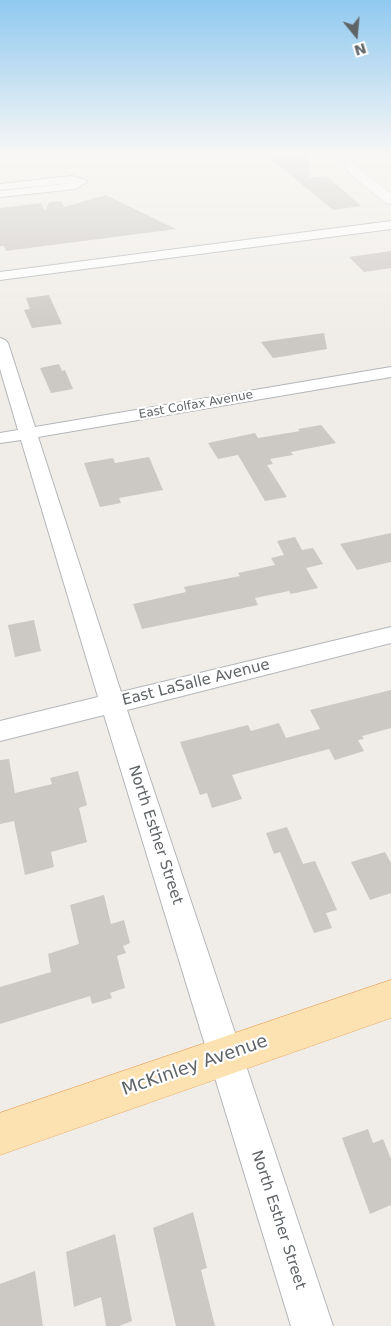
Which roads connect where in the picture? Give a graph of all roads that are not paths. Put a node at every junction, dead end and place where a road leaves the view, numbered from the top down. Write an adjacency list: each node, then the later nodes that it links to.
1 (391, 225): 2 (street)
2 (0, 276)
3 (0, 343): 5 (street, North Esther Street)
4 (391, 372): 5 (street, East Colfax Avenue)
5 (28, 434): 6 (street, East Colfax Avenue); 8 (street, North Esther Street)
6 (0, 438)
7 (391, 635): 8 (street, East LaSalle Avenue)
8 (114, 704): 9 (street, East LaSalle Avenue); 11 (street, North Esther Street)
9 (0, 731)
10 (391, 999): 11 (main road, McKinley Avenue)
11 (226, 1054): 12 (main road, McKinley Avenue); 13 (street, North Esther Street)
12 (0, 1134)
13 (312, 1326)

